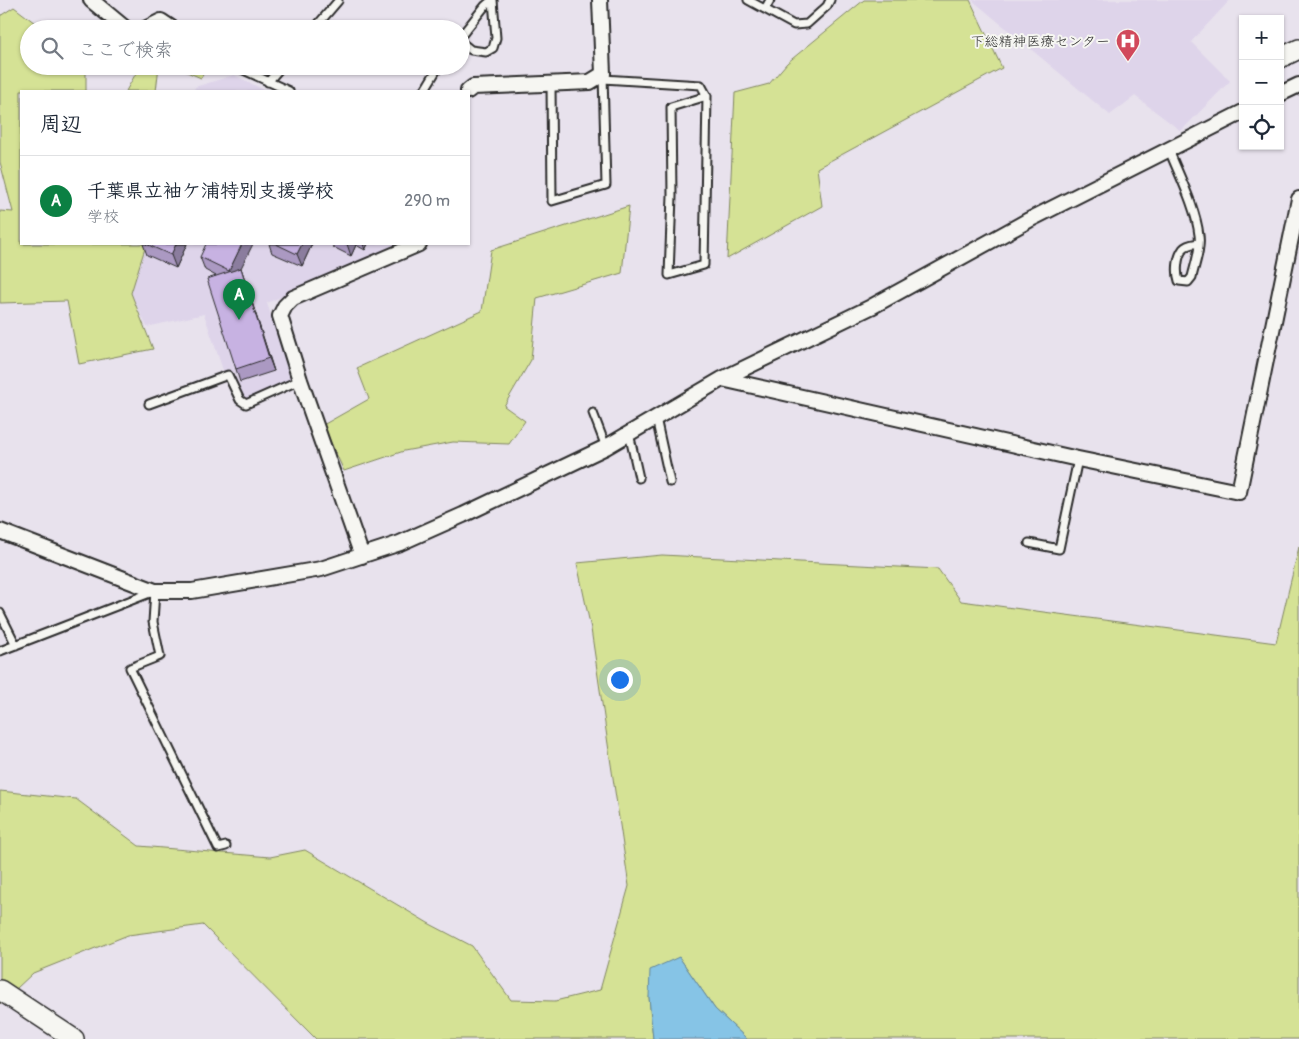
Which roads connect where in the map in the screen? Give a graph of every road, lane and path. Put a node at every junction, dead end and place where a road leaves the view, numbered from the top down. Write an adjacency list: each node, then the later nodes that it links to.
1 (91, 0): 9 (street)
2 (492, 0): 11 (lane); 12 (lane)
3 (600, 0): 18 (street)
4 (748, 0): 8 (lane)
5 (770, 0): 8 (lane)
6 (830, 0): 8 (lane)
7 (338, 1): 10 (lane)
8 (765, 9)
9 (115, 20)
10 (322, 20)
11 (470, 25)
12 (470, 49)
13 (1299, 50): 14 (street)
14 (1284, 56)
15 (254, 75): 19 (lane)
16 (274, 75): 19 (lane)
17 (434, 75): 23 (lane)
18 (603, 76): 20 (street); 20 (lane); 26 (lane)
19 (268, 82): 22 (lane)
20 (551, 83): 24 (street)
21 (1299, 85): 25 (street)
22 (287, 90)
23 (425, 90)
24 (469, 90)
25 (1284, 92)
26 (707, 96): 26 (lane)
27 (1239, 114): 28 (street)
28 (1169, 150): 30 (lane); 32 (street)
29 (1299, 199): 39 (street)
30 (1199, 243): 30 (lane)
31 (417, 245): 33 (street)
32 (722, 379): 36 (street); 39 (street)
33 (300, 380): 34 (lane); 44 (street)
34 (149, 404)
35 (593, 413): 38 (lane)
36 (656, 417): 37 (street); 41 (lane)
37 (629, 433): 38 (street); 40 (lane)
38 (606, 447): 44 (street)
39 (1078, 459): 43 (lane)
40 (639, 478)
41 (670, 482)
42 (0, 531): 45 (street)
43 (1029, 543)
44 (362, 556): 45 (street)
45 (155, 591): 47 (lane); 49 (lane)
46 (0, 613): 47 (lane)
47 (16, 645): 48 (lane)
48 (0, 651)
49 (226, 846)
50 (0, 990): 51 (street)
51 (74, 1039)

